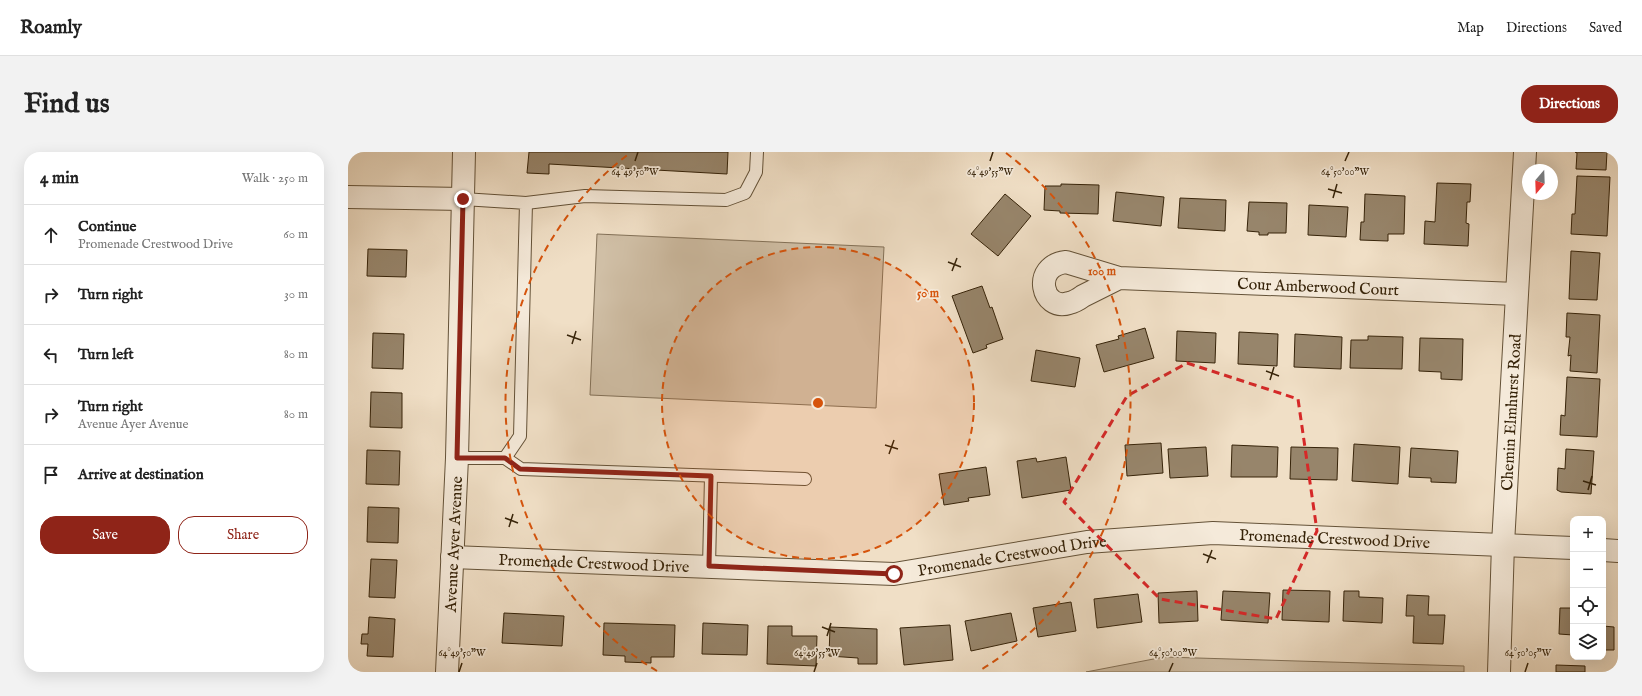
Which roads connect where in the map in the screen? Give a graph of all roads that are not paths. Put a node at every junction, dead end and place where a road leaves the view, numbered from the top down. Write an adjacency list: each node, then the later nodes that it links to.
1 (464, 152): 5 (street, Avenue Ayer Avenue)
2 (757, 152): 6 (lane)
3 (1525, 152): 8 (street, Chemin Elmhurst Road)
4 (348, 197): 5 (street)
5 (463, 199): 6 (lane); 9 (street, Avenue Ayer Avenue)
6 (526, 202): 10 (lane)
7 (1120, 278): 8 (street, Cour Amberwood Court)
8 (1516, 294): 13 (street, Chemin Elmhurst Road)
9 (457, 458): 10 (lane); 17 (street, Avenue Ayer Avenue)
10 (505, 458): 11 (lane)
11 (711, 476): 12 (lane); 18 (lane)
12 (805, 479)
13 (1503, 544): 14 (street, Promenade Crestwood Drive); 18 (street, Promenade Crestwood Drive); 20 (street, Chemin Elmhurst Road)
14 (1570, 548)
15 (1606, 550): 16 (street)
16 (1618, 551)
17 (452, 557): 18 (street, Promenade Crestwood Drive); 19 (street, Avenue Ayer Avenue)
18 (709, 566)
19 (446, 672)
20 (1499, 672)

